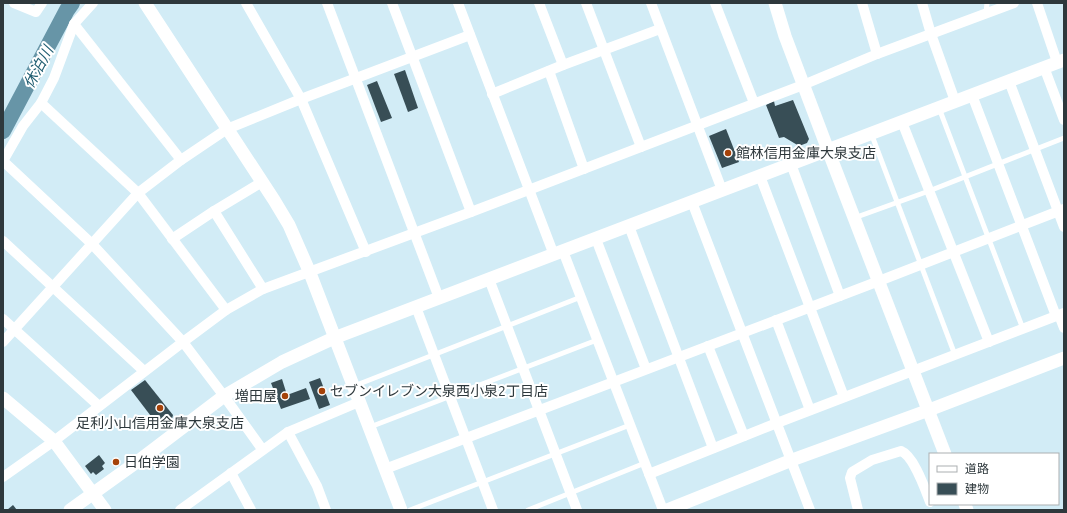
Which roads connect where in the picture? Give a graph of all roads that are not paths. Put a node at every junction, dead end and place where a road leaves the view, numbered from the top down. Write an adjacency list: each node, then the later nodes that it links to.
1 (14, 3): 2 (street)
2 (42, 3)
3 (93, 3): 19 (street)
4 (145, 3): 43 (street)
5 (246, 3): 35 (street)
6 (327, 3): 30 (street)
7 (392, 3): 25 (street)
8 (458, 3): 22 (street)
9 (539, 3): 27 (street)
10 (586, 3): 23 (street)
11 (651, 3): 20 (street)
12 (715, 3): 38 (street)
13 (775, 3): 32 (street)
14 (862, 3): 24 (street)
15 (922, 3): 21 (street)
16 (1014, 3): 18 (street)
17 (1037, 3): 26 (street)
18 (987, 8): 21 (street)
19 (74, 24): 37 (street); 49 (street)
20 (660, 29): 23 (street); 42 (street)
21 (931, 34): 24 (street); 36 (street)
22 (470, 35): 25 (street); 33 (street)
23 (604, 50): 27 (street); 46 (street)
24 (878, 54): 32 (street)
25 (413, 56): 30 (street); 65 (street)
26 (1060, 61): 28 (street)
27 (563, 65): 29 (street)
28 (1044, 67): 31 (street); 40 (street)
29 (549, 71): 33 (street); 53 (street)
30 (356, 79): 35 (street); 70 (street)
31 (1009, 81): 34 (street); 47 (street)
32 (803, 85): 38 (street); 48 (street)
33 (492, 94): 57 (street)
34 (972, 95): 36 (street); 52 (street)
35 (301, 99): 43 (street); 76 (street)
36 (955, 101): 39 (street)
37 (41, 103): 50 (street); 60 (street)
38 (754, 103): 42 (street)
39 (939, 108): 41 (street); 55 (lane)
40 (1064, 120)
41 (902, 122): 44 (street); 59 (street)
42 (698, 126): 46 (street); 58 (street)
43 (227, 129): 49 (street); 56 (street)
44 (871, 133): 48 (street); 62 (lane)
45 (1064, 138): 47 (lane)
46 (641, 147): 53 (street)
47 (1035, 149): 52 (lane); 63 (street)
48 (828, 150): 51 (street); 66 (street)
49 (180, 160): 60 (street)
50 (3, 161): 75 (street)
51 (791, 164): 54 (street); 85 (street)
52 (998, 164): 55 (lane); 68 (street)
53 (584, 169): 57 (street)
54 (760, 176): 58 (street); 89 (street)
55 (965, 176): 59 (lane); 71 (lane)
56 (262, 182): 64 (street); 80 (street)
57 (529, 190): 65 (street); 78 (street)
58 (722, 190): 61 (street)
59 (929, 191): 62 (lane); 77 (street)
60 (138, 193): 72 (street); 75 (street)
61 (692, 202): 67 (street); 98 (street)
62 (897, 202): 66 (lane); 79 (lane)
63 (1061, 210): 68 (street); 69 (street)
64 (214, 211): 72 (street); 84 (street)
65 (471, 212): 70 (street)
66 (854, 218): 82 (street)
67 (629, 226): 73 (street); 107 (street)
68 (1022, 226): 71 (street); 91 (street)
69 (1064, 227)
70 (415, 233): 76 (street); 87 (street)
71 (989, 238): 77 (street); 97 (lane)
72 (172, 239): 90 (street)
73 (596, 239): 78 (street); 110 (street)
74 (3, 241): 83 (street)
75 (92, 244): 83 (street); 102 (street)
76 (366, 252): 80 (street)
77 (953, 252): 79 (street); 103 (street)
78 (558, 253): 81 (street); 86 (street)
79 (921, 265): 82 (street); 106 (lane)
80 (310, 273): 84 (street); 99 (street)
81 (489, 279): 87 (street); 94 (street)
82 (879, 281): 85 (street); 111 (street)
83 (53, 287): 96 (street); 112 (street)
84 (262, 289): 90 (street)
85 (840, 296): 89 (street)
86 (581, 297): 94 (lane); 100 (street)
87 (439, 298): 88 (street)
88 (416, 307): 99 (street); 105 (street)
89 (810, 307): 93 (street); 117 (street)
90 (226, 310): 102 (street)
91 (1060, 315): 95 (street); 97 (street)
92 (3, 319): 96 (street)
93 (776, 320): 98 (street); 122 (street)
94 (507, 326): 105 (lane); 109 (street)
95 (1064, 328)
96 (14, 329): 101 (street); 120 (street)
97 (1023, 329): 103 (street)
98 (743, 332): 104 (street); 124 (street)
99 (334, 338): 114 (street); 115 (street)
100 (597, 340): 109 (lane); 113 (street)
101 (3, 342)
102 (183, 342): 112 (street); 115 (street)
103 (989, 342): 106 (street)
104 (708, 346): 107 (street); 128 (street)
105 (434, 354): 114 (lane); 116 (street)
106 (955, 355): 111 (street)
107 (679, 357): 110 (street); 131 (street)
108 (1064, 358): 123 (street)
109 (523, 369): 116 (lane); 121 (street)
110 (646, 369): 113 (street)
111 (913, 371): 117 (street); 123 (street)
112 (144, 372): 120 (street)
113 (613, 382): 121 (street); 125 (street)
114 (353, 386): 119 (street)
115 (224, 396): 132 (street); 143 (street)
116 (450, 396): 126 (lane); 129 (street)
117 (844, 397): 122 (street)
118 (3, 398): 130 (street)
119 (359, 402): 126 (street); 127 (street)
120 (99, 406): 130 (street)
121 (539, 410): 129 (street); 134 (street)
122 (810, 410): 124 (street)
123 (929, 410): 133 (street); 135 (street)
124 (777, 423): 128 (street); 135 (street)
125 (630, 425): 134 (lane); 136 (street)
126 (369, 428): 137 (street)
127 (288, 432): 132 (street); 150 (street)
128 (744, 436): 131 (street)
129 (466, 438): 137 (street); 142 (street)
130 (54, 441): 140 (street); 143 (street)
131 (714, 448): 139 (street)
132 (262, 450): 138 (street)
133 (945, 453)
134 (556, 454): 142 (lane); 144 (street)
135 (792, 460): 157 (street); 158 (street)
136 (645, 463): 139 (street); 144 (lane)
137 (385, 469): 151 (street)
138 (231, 473): 148 (street); 149 (street)
139 (649, 474): 156 (street)
140 (3, 477)
141 (926, 478): 145 (street); 159 (street)
142 (483, 482): 152 (lane); 153 (street)
143 (93, 493): 146 (street); 147 (street)
144 (571, 493): 154 (lane); 155 (street)
145 (929, 497)
146 (70, 510)
147 (105, 510)
148 (182, 510)
149 (251, 510)
150 (326, 510)
151 (400, 510)
152 (410, 510)
153 (493, 510)
154 (528, 510)
155 (577, 510)
156 (663, 510)
157 (667, 510)
158 (810, 510)
159 (858, 510)

